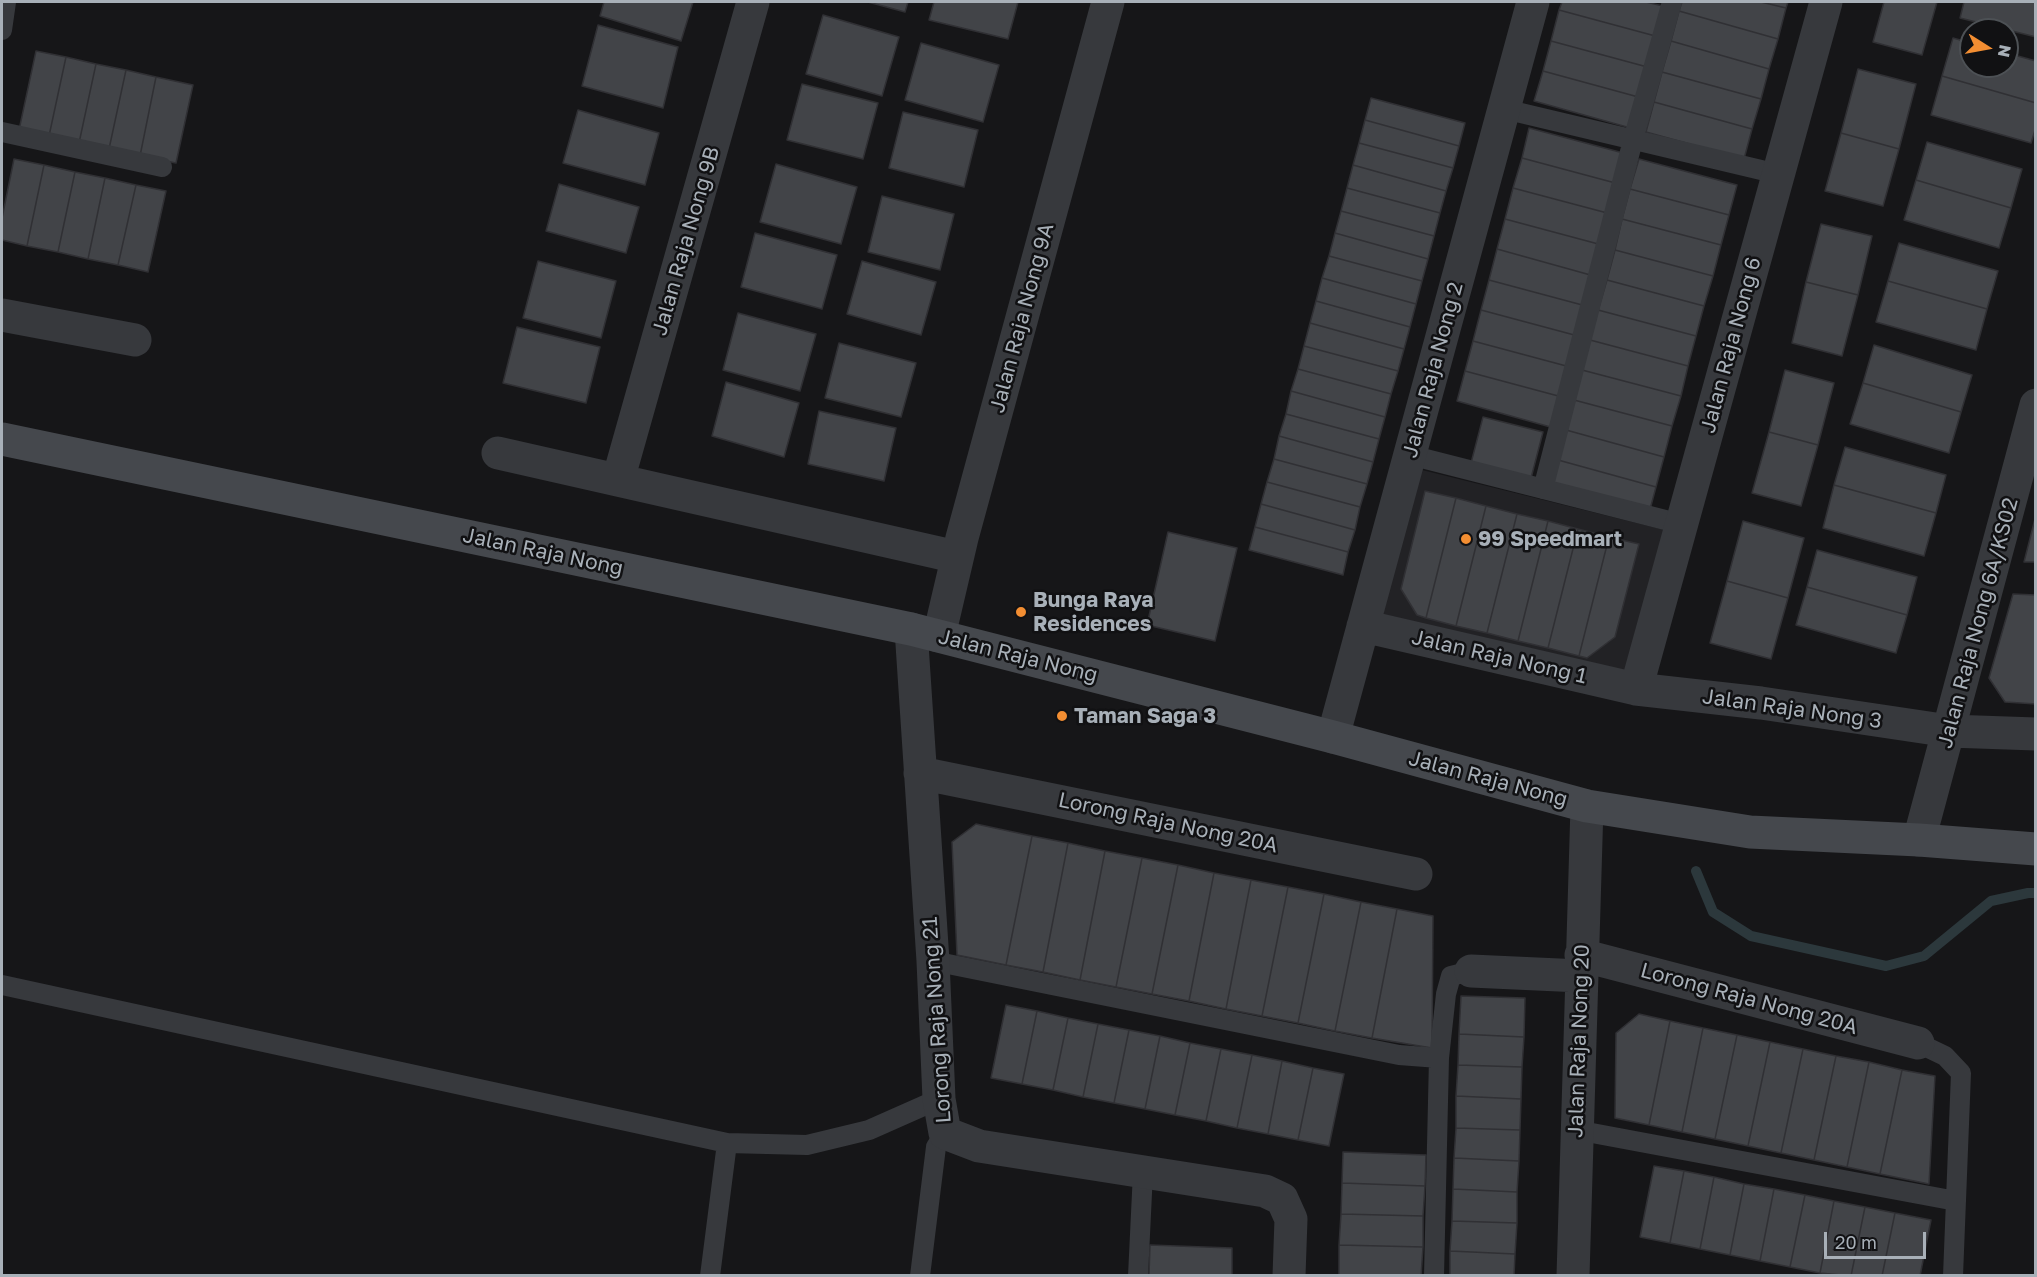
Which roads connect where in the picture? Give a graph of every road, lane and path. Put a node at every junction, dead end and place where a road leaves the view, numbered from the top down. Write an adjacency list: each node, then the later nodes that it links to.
1 (6, 2): 7 (lane)
2 (753, 2): 19 (street, Jalan Raja Nong 9B)
3 (1107, 2): 22 (street, Jalan Raja Nong 9A)
4 (1533, 2): 8 (street, Jalan Raja Nong 2)
5 (1671, 2): 10 (lane)
6 (1826, 2): 12 (street, Jalan Raja Nong 6)
7 (2, 30)
8 (1504, 109): 10 (lane); 18 (street, Jalan Raja Nong 2)
9 (2, 132): 11 (lane)
10 (1633, 140): 12 (lane); 20 (lane)
11 (162, 167)
12 (1778, 174): 21 (street, Jalan Raja Nong 6)
13 (2, 315): 14 (street)
14 (135, 340)
15 (2035, 412): 26 (street, Jalan Raja Nong 6A/KS02)
16 (2, 439): 24 (main road, Jalan Raja Nong)
17 (498, 453): 19 (street)
18 (1410, 455): 20 (lane); 23 (street, Jalan Raja Nong 2)
19 (618, 480): 22 (street)
20 (1542, 489): 21 (lane)
21 (1682, 524): 25 (street, Jalan Raja Nong 6)
22 (957, 557): 24 (street, Jalan Raja Nong 9A)
23 (1363, 626): 25 (street, Jalan Raja Nong 1); 28 (street, Jalan Raja Nong 2)
24 (925, 632): 28 (main road, Jalan Raja Nong); 29 (street, Lorong Raja Nong 21)
25 (1636, 688): 26 (street, Jalan Raja Nong 3)
26 (1949, 731): 27 (street, Jalan Raja Nong 3); 31 (street, Jalan Raja Nong 6A/KS02)
27 (2036, 734)
28 (1333, 737): 30 (main road, Jalan Raja Nong)
29 (920, 773): 33 (street, Lorong Raja Nong 20A); 34 (street, Lorong Raja Nong 21)
30 (1587, 806): 31 (main road, Jalan Raja Nong); 35 (street, Jalan Raja Nong 20)
31 (1919, 840): 32 (main road, Jalan Raja Nong)
32 (2036, 849)
33 (1416, 874)
34 (933, 961): 39 (lane); 40 (street, Lorong Raja Nong 21)
35 (1581, 965): 36 (street, Lorong Raja Nong 20A); 38 (street, Lorong Raja Nong 20A); 41 (street, Jalan Raja Nong 20)
36 (1471, 970): 39 (lane)
37 (2, 985): 43 (lane)
38 (1918, 1042): 45 (lane)
39 (1439, 1058): 50 (lane)
40 (939, 1099): 42 (street, Lorong Raja Nong 21); 43 (lane)
41 (1576, 1130): 45 (lane); 51 (street, Jalan Raja Nong 20)
42 (945, 1133): 44 (street, Lorong Raja Nong 21); 47 (lane)
43 (727, 1143): 46 (lane)
44 (1143, 1172): 48 (lane); 49 (street, Lorong Raja Nong 21)
45 (1956, 1201): 52 (lane)
46 (710, 1275)
47 (920, 1275)
48 (1138, 1275)
49 (1289, 1275)
50 (1434, 1275)
51 (1573, 1275)
52 (1953, 1275)

